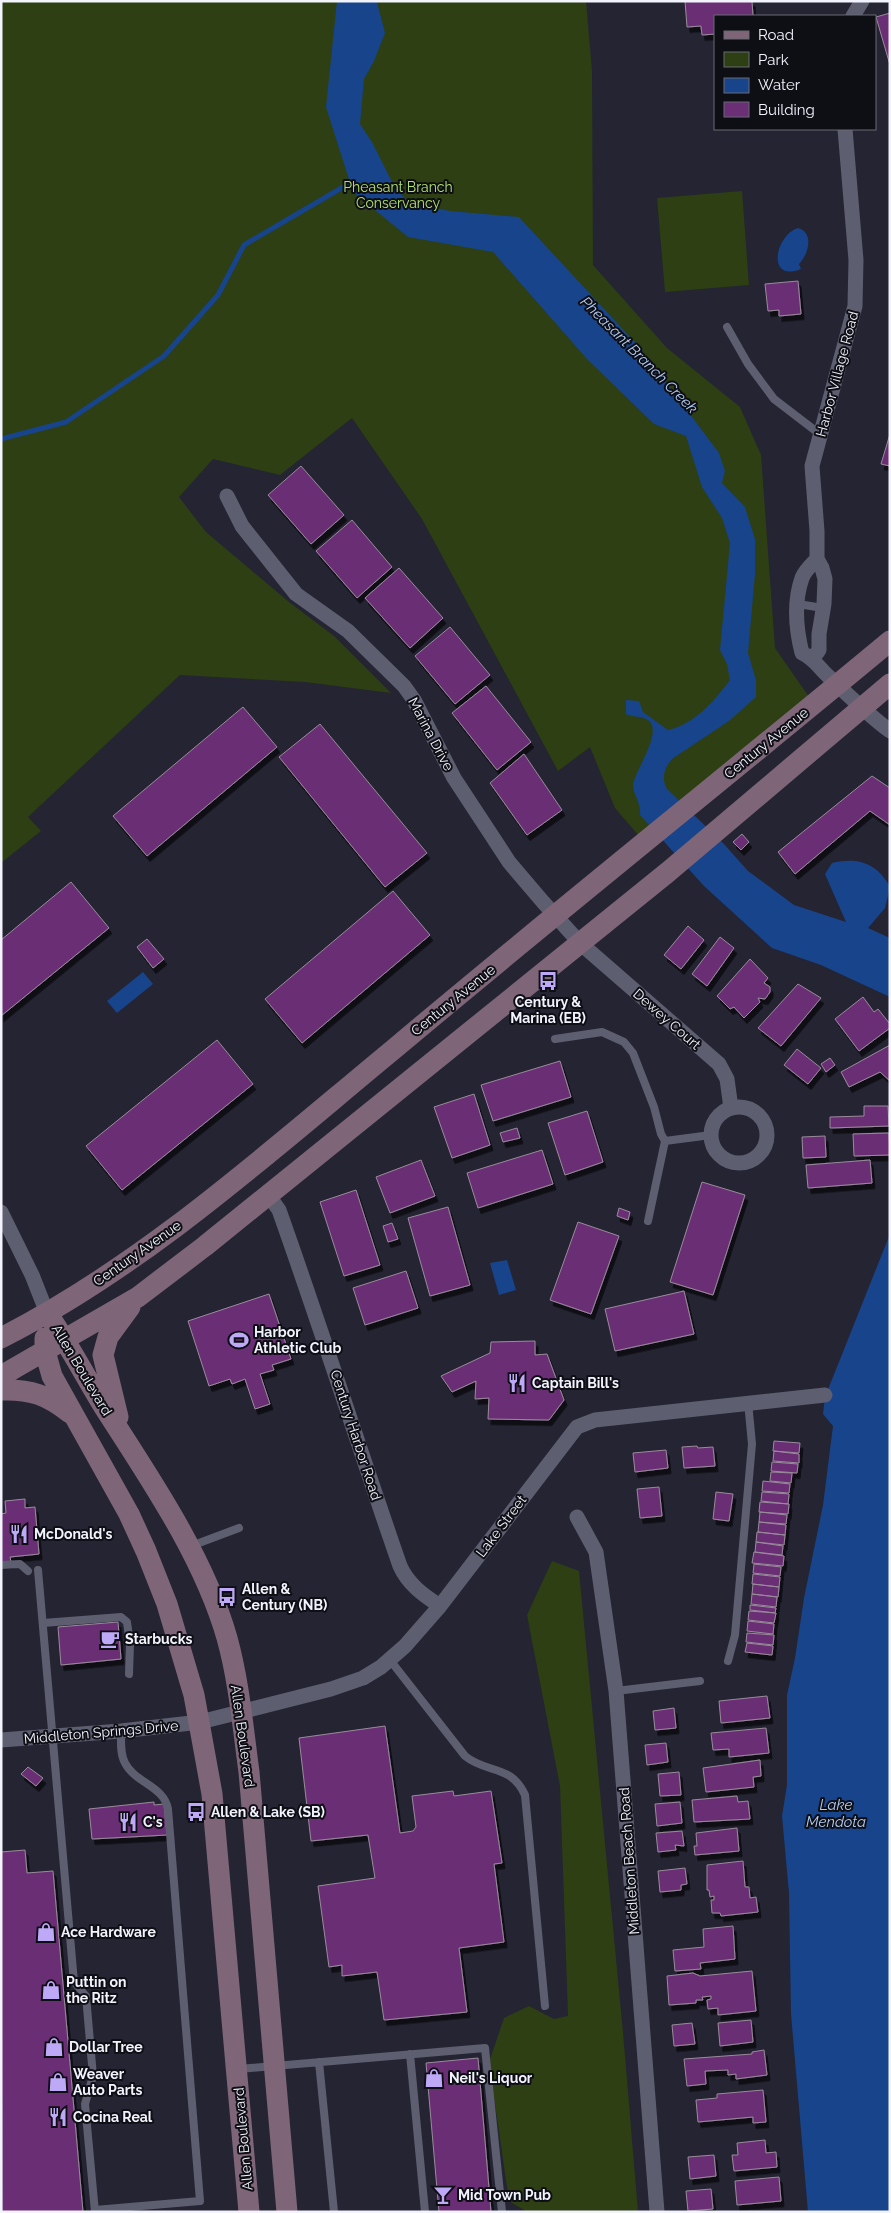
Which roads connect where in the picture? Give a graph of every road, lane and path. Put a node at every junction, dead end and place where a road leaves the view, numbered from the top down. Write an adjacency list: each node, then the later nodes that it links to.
1 (862, 1): 2 (street)
2 (854, 15)
3 (845, 130): 5 (street, Harbor Village Road)
4 (727, 327): 5 (lane)
5 (820, 435): 7 (street, Harbor Village Road)
6 (227, 496): 16 (street, Marina Drive)
7 (817, 559): 8 (street); 9 (street, Harbor Village Road)
8 (798, 604): 9 (lane); 11 (street)
9 (823, 608): 11 (street, Harbor Village Road)
10 (890, 641): 13 (main road, Century Avenue)
11 (813, 658): 13 (street)
12 (890, 684): 14 (main road)
13 (837, 685): 14 (street); 16 (main road, Century Avenue)
14 (860, 708): 15 (street); 17 (main road)
15 (890, 730)
16 (555, 916): 17 (street, Marina Drive); 26 (main road, Century Avenue)
17 (580, 943): 19 (street, Dewey Court); 22 (main road)
18 (555, 1039): 21 (lane)
19 (731, 1108): 20 (street); 20 (street)
20 (711, 1135): 21 (lane)
21 (665, 1141): 24 (lane)
22 (269, 1196): 25 (main road); 42 (street, Century Harbor Road)
23 (1, 1212): 26 (street)
24 (648, 1221)
25 (138, 1297): 28 (main road); 35 (main road)
26 (47, 1313): 27 (main road, Century Avenue); 28 (main road, Allen Boulevard); 29 (main road, Allen Boulevard)
27 (1, 1338)
28 (66, 1339): 29 (main road); 35 (main road, Allen Boulevard)
29 (45, 1351): 30 (main road); 34 (main road, Allen Boulevard)
30 (1, 1376)
31 (1, 1390): 34 (main road)
32 (825, 1395): 33 (street, Lake Street)
33 (748, 1402): 42 (street, Lake Street); 45 (lane)
34 (76, 1417): 50 (main road, Allen Boulevard)
35 (122, 1436): 38 (main road, Allen Boulevard)
36 (577, 1517): 48 (street, Middleton Beach Road)
37 (239, 1528): 38 (lane)
38 (189, 1546): 49 (main road, Allen Boulevard)
39 (1, 1565): 41 (lane)
40 (38, 1570): 43 (lane)
41 (28, 1571)
42 (440, 1606): 44 (street, Lake Street)
43 (42, 1622): 46 (lane); 52 (lane)
44 (390, 1660): 49 (street, Lake Street); 54 (lane)
45 (728, 1661)
46 (129, 1674)
47 (700, 1681): 48 (lane)
48 (616, 1691): 65 (street, Middleton Beach Road)
49 (241, 1711): 50 (street, Lake Street); 57 (main road, Allen Boulevard)
50 (200, 1722): 51 (street, Middleton Springs Drive); 58 (main road, Allen Boulevard)
51 (121, 1731): 52 (street, Middleton Springs Drive); 59 (lane)
52 (53, 1737): 53 (street, Middleton Springs Drive); 59 (lane)
53 (1, 1740)
54 (545, 2006)
55 (410, 2054): 56 (lane); 63 (lane); 64 (lane)
56 (319, 2062): 57 (lane); 62 (lane)
57 (274, 2066): 58 (lane); 61 (main road, Allen Boulevard)
58 (237, 2069): 60 (main road, Allen Boulevard)
59 (95, 2211)
60 (249, 2212)
61 (287, 2212)
62 (334, 2212)
63 (425, 2212)
64 (502, 2212)
65 (657, 2212)

